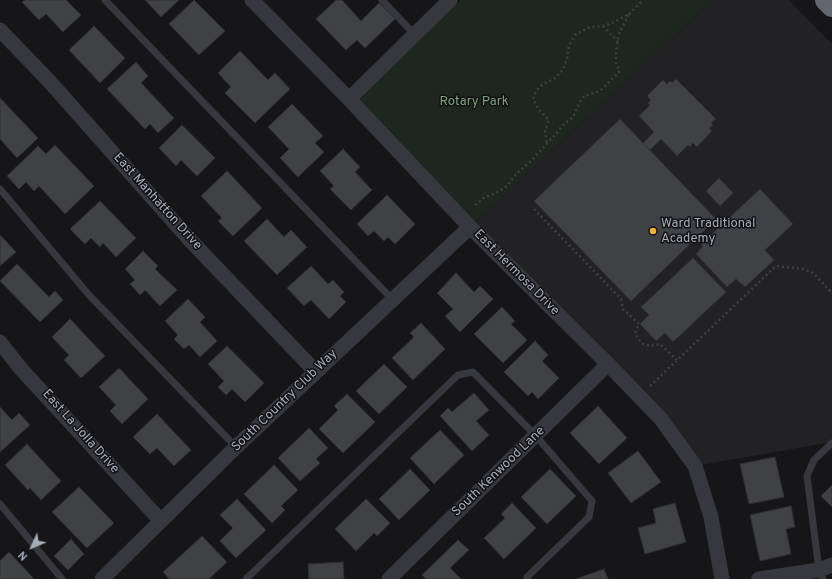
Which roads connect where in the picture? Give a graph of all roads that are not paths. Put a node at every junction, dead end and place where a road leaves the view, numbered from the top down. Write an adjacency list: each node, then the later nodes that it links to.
1 (105, 0): 12 (lane)
2 (252, 0): 9 (street, East Hermosa Drive)
3 (382, 0): 8 (lane)
4 (450, 0): 8 (street)
5 (826, 0): 6 (highway)
6 (832, 6)
7 (0, 30): 15 (street, East Manhatton Drive)
8 (415, 34): 9 (street)
9 (349, 99): 11 (street, East Hermosa Drive)
10 (0, 189): 18 (lane)
11 (470, 226): 12 (street, South Country Club Way); 14 (street, East Hermosa Drive)
12 (392, 299): 15 (street, South Country Club Way)
13 (0, 342): 20 (street, East La Jolla Drive)
14 (608, 364): 16 (street, South Kenwood Lane); 27 (street, East Hermosa Drive)
15 (316, 372): 18 (street, South Country Club Way)
16 (536, 436): 24 (lane); 25 (street, South Kenwood Lane); 26 (lane)
17 (832, 443): 21 (lane)
18 (236, 448): 20 (street, South Country Club Way)
19 (0, 504): 22 (lane)
20 (161, 521): 23 (street, South Country Club Way)
21 (825, 571): 28 (street)
22 (62, 579)
23 (102, 579)
24 (246, 579)
25 (389, 579)
26 (527, 579)
27 (722, 579)
28 (759, 579)

